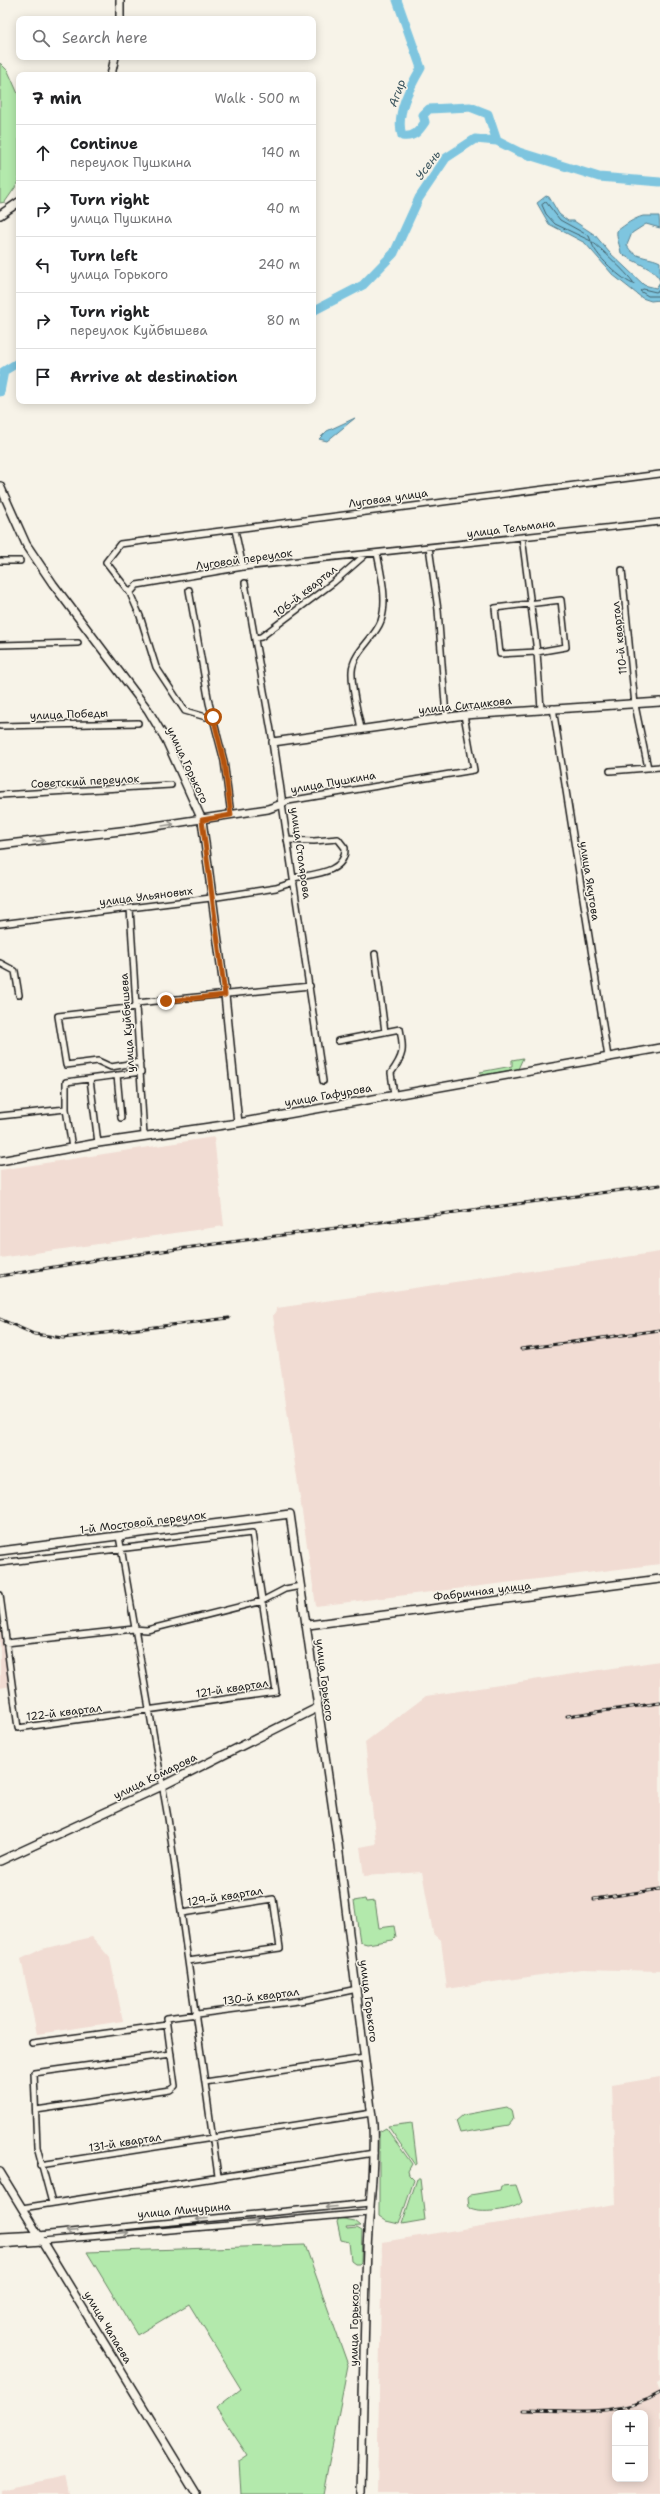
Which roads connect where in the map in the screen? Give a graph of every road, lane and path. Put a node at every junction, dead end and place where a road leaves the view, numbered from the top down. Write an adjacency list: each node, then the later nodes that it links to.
1 (120, 0): 2 (main road)
2 (120, 16)
3 (114, 60): 4 (main road)
4 (112, 72)
5 (16, 204): 6 (main road)
6 (0, 215)
7 (660, 474): 10 (street, Луговая улица)
8 (0, 486): 45 (main road, улица Горького)
9 (660, 522): 11 (street, улица Тельмана)
10 (235, 530): 17 (street); 21 (street, Луговая улица)
11 (522, 537): 12 (street, улица Тельмана); 22 (street)
12 (429, 547): 13 (street, улица Тельмана); 33 (street)
13 (377, 553): 14 (street, улица Тельмана); 36 (street)
14 (365, 555): 17 (street, Луговой переулок); 23 (street, 106-й квартал)
15 (0, 561): 16 (street)
16 (20, 561)
17 (243, 567): 21 (street, Луговой переулок)
18 (622, 570): 28 (street, 110-й квартал)
19 (245, 583): 23 (street, улица Столярова)
20 (189, 590): 32 (street)
21 (130, 593): 32 (street)
22 (530, 604): 26 (street); 26 (street); 26 (street)
23 (256, 638): 37 (street, улица Столярова)
24 (78, 643): 25 (street)
25 (0, 646)
26 (537, 652): 30 (street)
27 (660, 702): 28 (main road, улица Ситдикова)
28 (635, 705): 29 (main road, улица Ситдикова); 39 (street, 110-й квартал)
29 (553, 708): 30 (main road, улица Ситдикова); 61 (street, улица Якутова)
30 (541, 709): 31 (main road, улица Ситдикова)
31 (464, 715): 33 (main road, улица Ситдикова); 43 (street, улица Пушкина)
32 (213, 717): 44 (street)
33 (446, 718): 36 (main road, улица Ситдикова)
34 (138, 722): 35 (street, улица Победы)
35 (0, 726)
36 (361, 730): 37 (main road, улица Ситдикова)
37 (273, 742): 43 (main road, улица Столярова)
38 (660, 767): 39 (street)
39 (648, 768): 40 (street)
40 (610, 771)
41 (171, 785): 42 (street, Советский переулок)
42 (0, 795)
43 (282, 804): 44 (main road, улица Пушкина); 46 (street, улица Столярова)
44 (231, 815): 45 (main road, улица Пушкина)
45 (202, 820): 47 (main road, улица Пушкина, one-way to 45); 49 (main road, улица Горького)
46 (288, 840): 48 (street, улица Столярова); 48 (street, улица Ульяновых)
47 (0, 845)
48 (293, 880): 49 (street, улица Ульяновых); 54 (street, улица Столярова)
49 (211, 898): 50 (street, улица Ульяновых); 56 (main road, улица Горького)
50 (130, 908): 51 (street, улица Ульяновых); 57 (street, улица Куйбышева)
51 (0, 924)
52 (375, 954): 58 (street)
53 (0, 963): 55 (street)
54 (310, 986): 56 (street); 66 (street, улица Столярова)
55 (19, 995)
56 (225, 995): 57 (street); 71 (main road, улица Горького)
57 (136, 1005): 62 (street, улица Куйбышева); 62 (street)
58 (385, 1032): 59 (street); 67 (street)
59 (338, 1041)
60 (660, 1048): 61 (main road, улица Гафурова)
61 (608, 1057): 67 (main road, улица Гафурова)
62 (140, 1062): 63 (street, улица Куйбышева)
63 (141, 1072): 64 (street); 72 (street, улица Куйбышева)
64 (117, 1075): 65 (street); 70 (street)
65 (90, 1079): 68 (street); 73 (street)
66 (323, 1081)
67 (394, 1095): 71 (main road, улица Гафурова)
68 (66, 1109): 69 (street); 74 (street)
69 (0, 1116)
70 (122, 1118)
71 (238, 1123): 72 (main road, улица Гафурова)
72 (144, 1136): 73 (main road, улица Гафурова)
73 (98, 1143): 74 (main road, улица Гафурова)
74 (72, 1148): 75 (main road, улица Гафурова)
75 (0, 1161)
76 (290, 1514): 77 (main road, 1-й Мостовой переулок); 82 (main road, улица Горького)
77 (119, 1536): 78 (street); 79 (main road, 1-й Мостовой переулок)
78 (121, 1549): 80 (street); 84 (street, 121-й квартал); 86 (street)
79 (0, 1551)
80 (0, 1563)
81 (660, 1579): 85 (main road, Фабричная улица)
82 (301, 1586): 84 (street); 85 (main road, улица Горького)
83 (0, 1595): 87 (street, 122-й квартал)
84 (262, 1601): 86 (street); 89 (street, 121-й квартал)
85 (308, 1625): 88 (main road, улица Горького)
86 (134, 1629): 87 (street); 89 (street)
87 (6, 1643): 89 (street, 122-й квартал)
88 (317, 1708): 90 (main road, улица Комарова); 94 (main road, улица Горького)
89 (149, 1711): 90 (street)
90 (162, 1786): 91 (main road, улица Комарова); 92 (street)
91 (0, 1861)
92 (182, 1913): 93 (street); 93 (street, 129-й квартал)
93 (188, 1961): 95 (street)
94 (357, 1989): 95 (street, 130-й квартал); 99 (main road, улица Горького)
95 (194, 2014): 96 (street, 130-й квартал); 100 (street)
96 (167, 2025): 97 (street); 98 (street)
97 (32, 2044)
98 (171, 2054): 101 (street); 101 (street)
99 (365, 2058): 100 (street); 102 (main road, улица Горького)
100 (205, 2082): 103 (street)
101 (36, 2110): 105 (street)
102 (372, 2114): 103 (street); 104 (main road, улица Горького)
103 (213, 2138): 105 (street, 131-й квартал); 107 (street)
104 (374, 2153): 107 (street); 109 (main road, улица Горького)
105 (40, 2165): 108 (street)
106 (0, 2172): 110 (main road, улица Чапаева)
107 (218, 2176): 108 (street)
108 (52, 2203): 110 (street)
109 (370, 2203): 111 (main road, улица Горького); 113 (street, улица Мичурина, one-way to 113)
110 (22, 2208): 113 (main road, улица Чапаева)
111 (368, 2213): 113 (street, улица Мичурина, one-way to 111); 116 (main road, улица Горького)
112 (0, 2237): 113 (main road, улица Мичурина)
113 (41, 2238): 114 (main road, улица Мичурина); 115 (main road, улица Чапаева)
114 (0, 2244)
115 (196, 2494)
116 (362, 2494)

